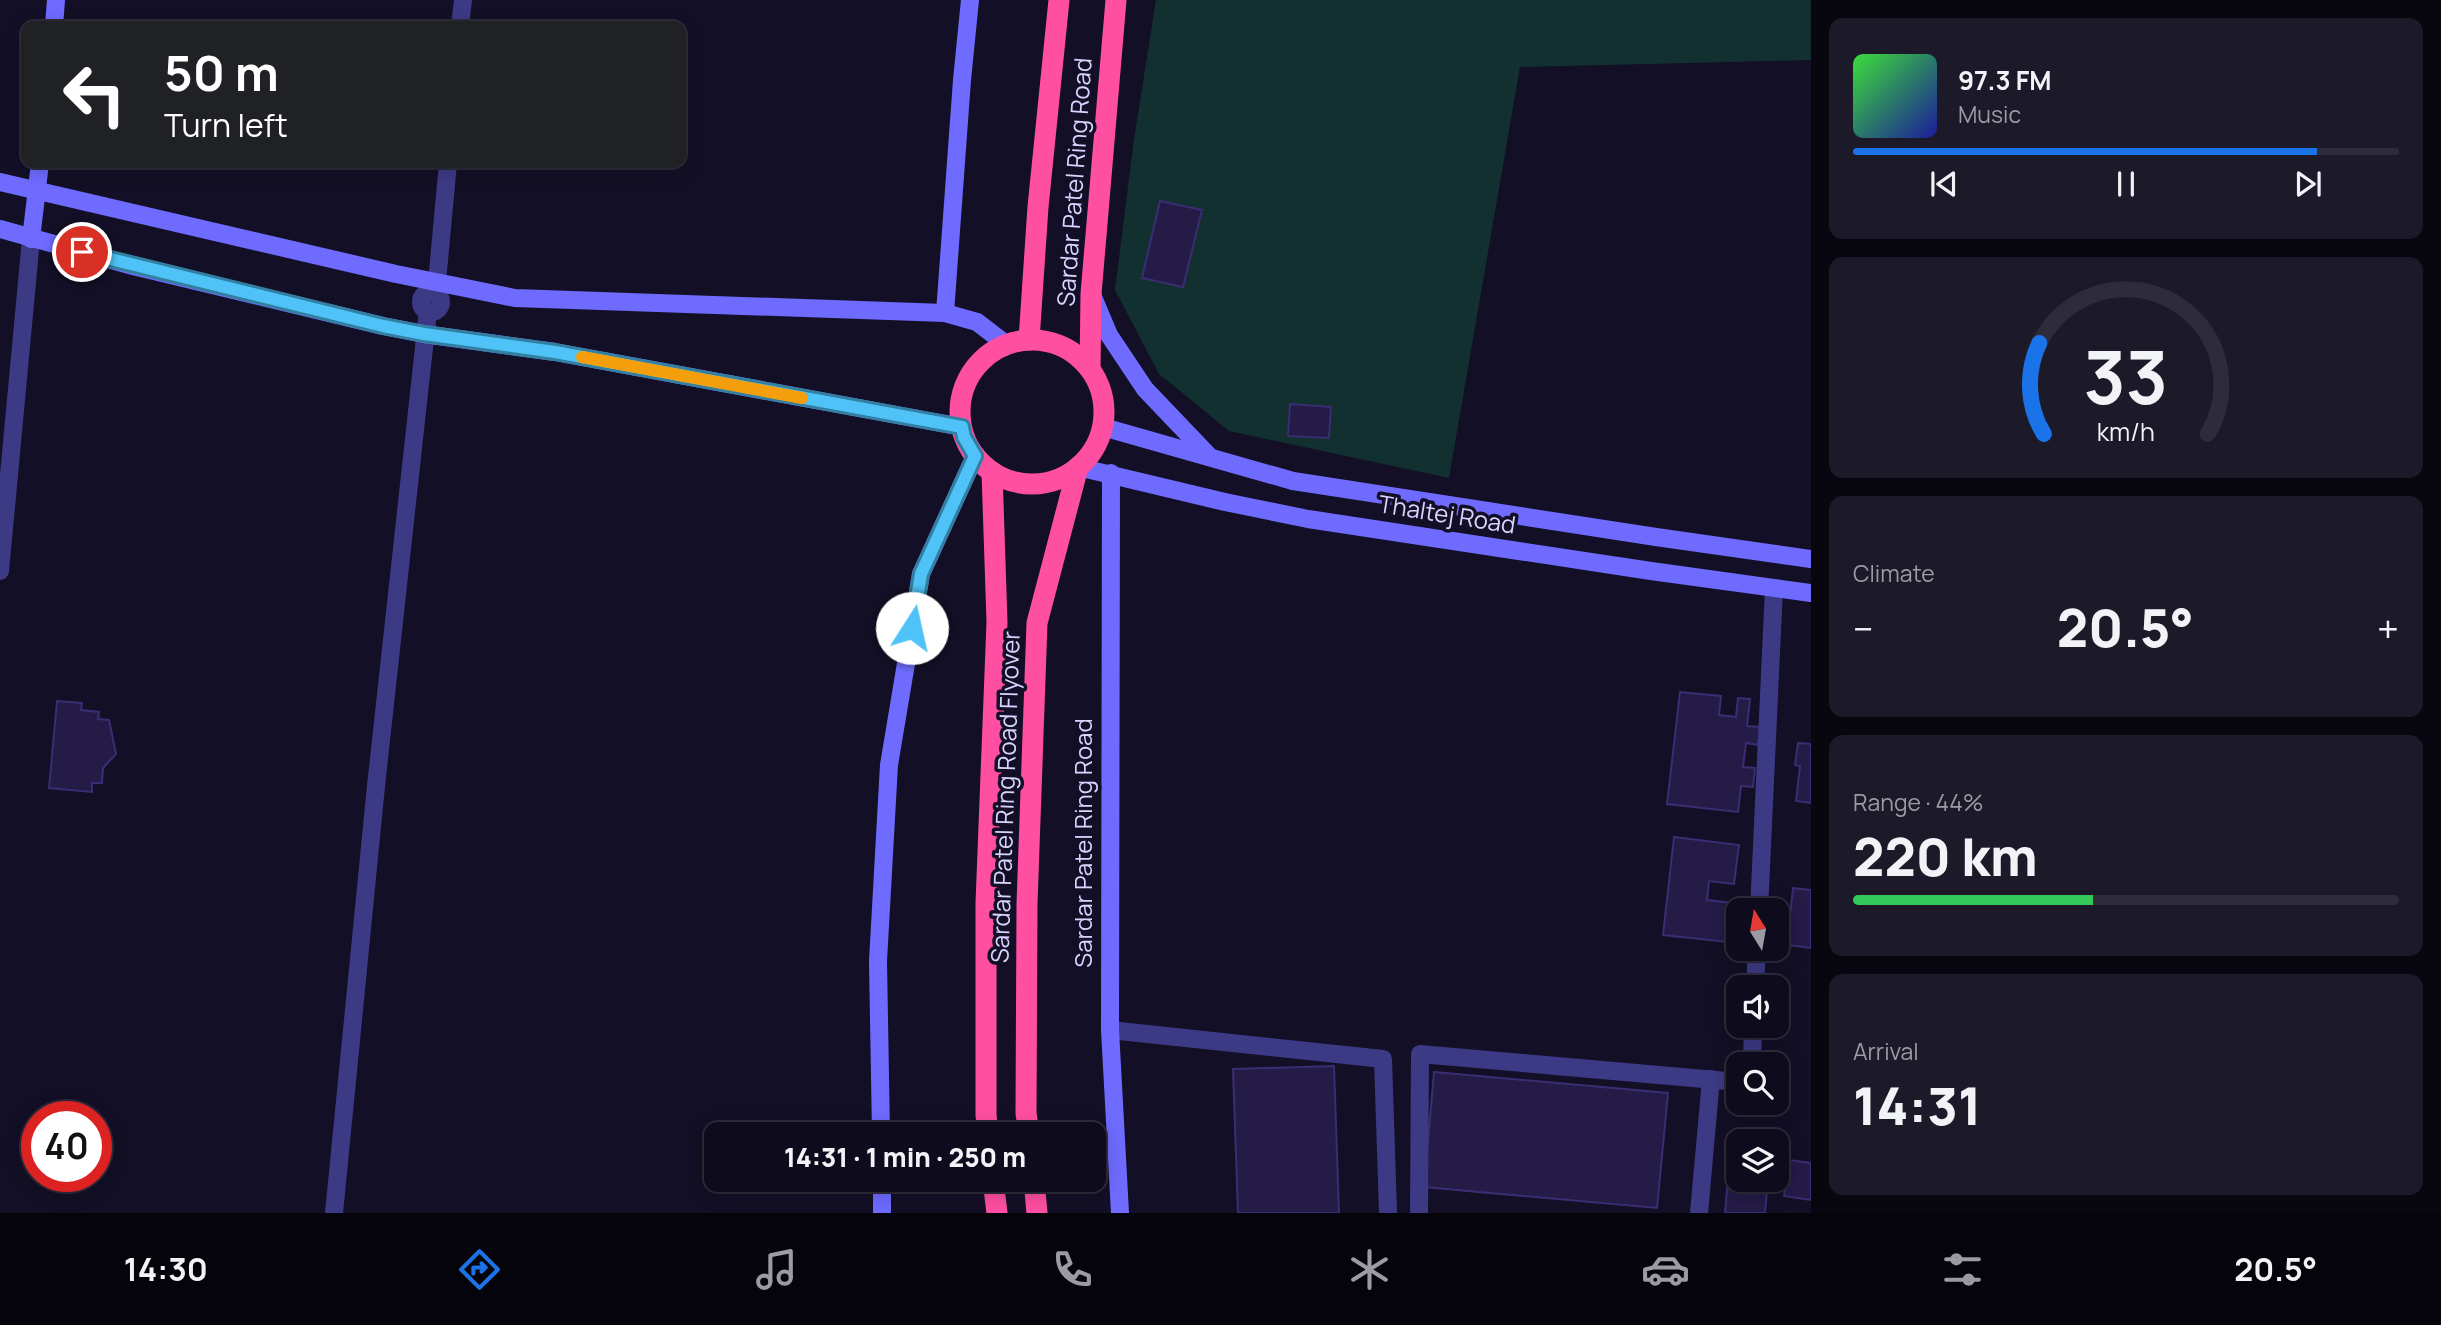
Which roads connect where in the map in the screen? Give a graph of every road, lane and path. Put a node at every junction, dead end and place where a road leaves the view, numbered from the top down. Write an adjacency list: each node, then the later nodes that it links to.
1 (56, 0): 6 (main road)
2 (463, 0): 7 (street)
3 (970, 0): 16 (main road)
4 (1059, 0): 18 (highway, Sardar Patel Ring Road)
5 (1116, 0): 15 (highway, Sardar Patel Ring Road)
6 (54, 21)
7 (461, 21)
8 (40, 168): 11 (main road)
9 (447, 168): 14 (street)
10 (0, 182): 11 (main road)
11 (38, 190): 13 (main road); 14 (main road)
12 (0, 229): 13 (main road)
13 (31, 239): 17 (main road); 29 (street)
14 (435, 287): 16 (main road); 17 (street)
15 (1091, 293): 20 (highway, Sardar Patel Ring Road); 24 (main road)
16 (945, 313): 19 (main road)
17 (424, 334): 21 (main road); 42 (street)
18 (1029, 340): 19 (highway); 20 (highway)
19 (1007, 345): 21 (highway)
20 (1090, 368): 22 (highway)
21 (962, 427): 23 (highway)
22 (1103, 427): 24 (main road); 25 (highway)
23 (975, 456): 26 (highway); 36 (main road)
24 (1210, 457): 28 (main road)
25 (1079, 467): 26 (highway); 27 (main road, Thaltej Road); 38 (highway, Sardar Patel Ring Road Flyover)
26 (992, 472): 37 (highway, Sardar Patel Ring Road Flyover)
27 (1111, 473): 30 (main road, Thaltej Road); 33 (main road, Sardar Patel Ring Road)
28 (1811, 559)
29 (0, 571)
30 (1774, 588): 31 (main road, Thaltej Road); 32 (street)
31 (1811, 593)
32 (1760, 898)
33 (1110, 1030): 46 (main road, Sardar Patel Ring Road); 47 (street)
34 (1711, 1079): 35 (street); 48 (street); 49 (street)
35 (1726, 1081)
36 (881, 1122)
37 (987, 1122)
38 (1027, 1122)
39 (882, 1192): 43 (main road)
40 (994, 1192): 44 (highway)
41 (1035, 1192): 45 (highway)
42 (334, 1213)
43 (882, 1213)
44 (997, 1213)
45 (1037, 1213)
46 (1120, 1213)
47 (1388, 1213)
48 (1419, 1213)
49 (1699, 1213)

